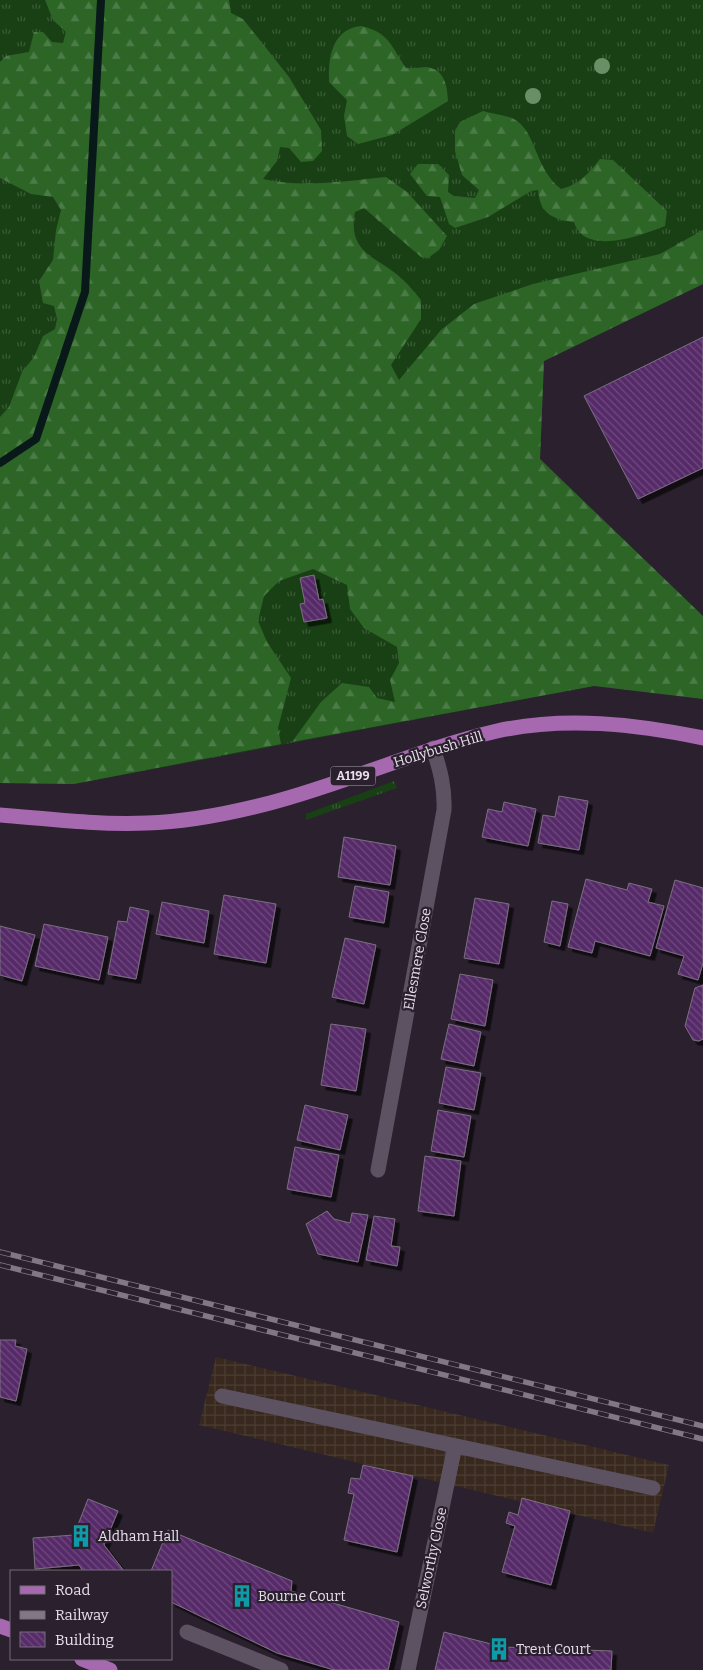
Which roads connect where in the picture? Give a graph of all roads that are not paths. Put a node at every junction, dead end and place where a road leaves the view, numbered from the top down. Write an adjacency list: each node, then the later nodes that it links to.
1 (703, 738): 2 (main road, Hollybush Hill / A1199)
2 (433, 748): 3 (main road, Hollybush Hill / A1199); 4 (street, Ellesmere Close)
3 (0, 815)
4 (378, 1170)
5 (222, 1396): 6 (street)
6 (455, 1446): 7 (street); 12 (street, Selworthy Close)
7 (654, 1488)
8 (187, 1632): 11 (street)
9 (85, 1660): 10 (main road)
10 (110, 1670)
11 (281, 1670)
12 (408, 1670)

